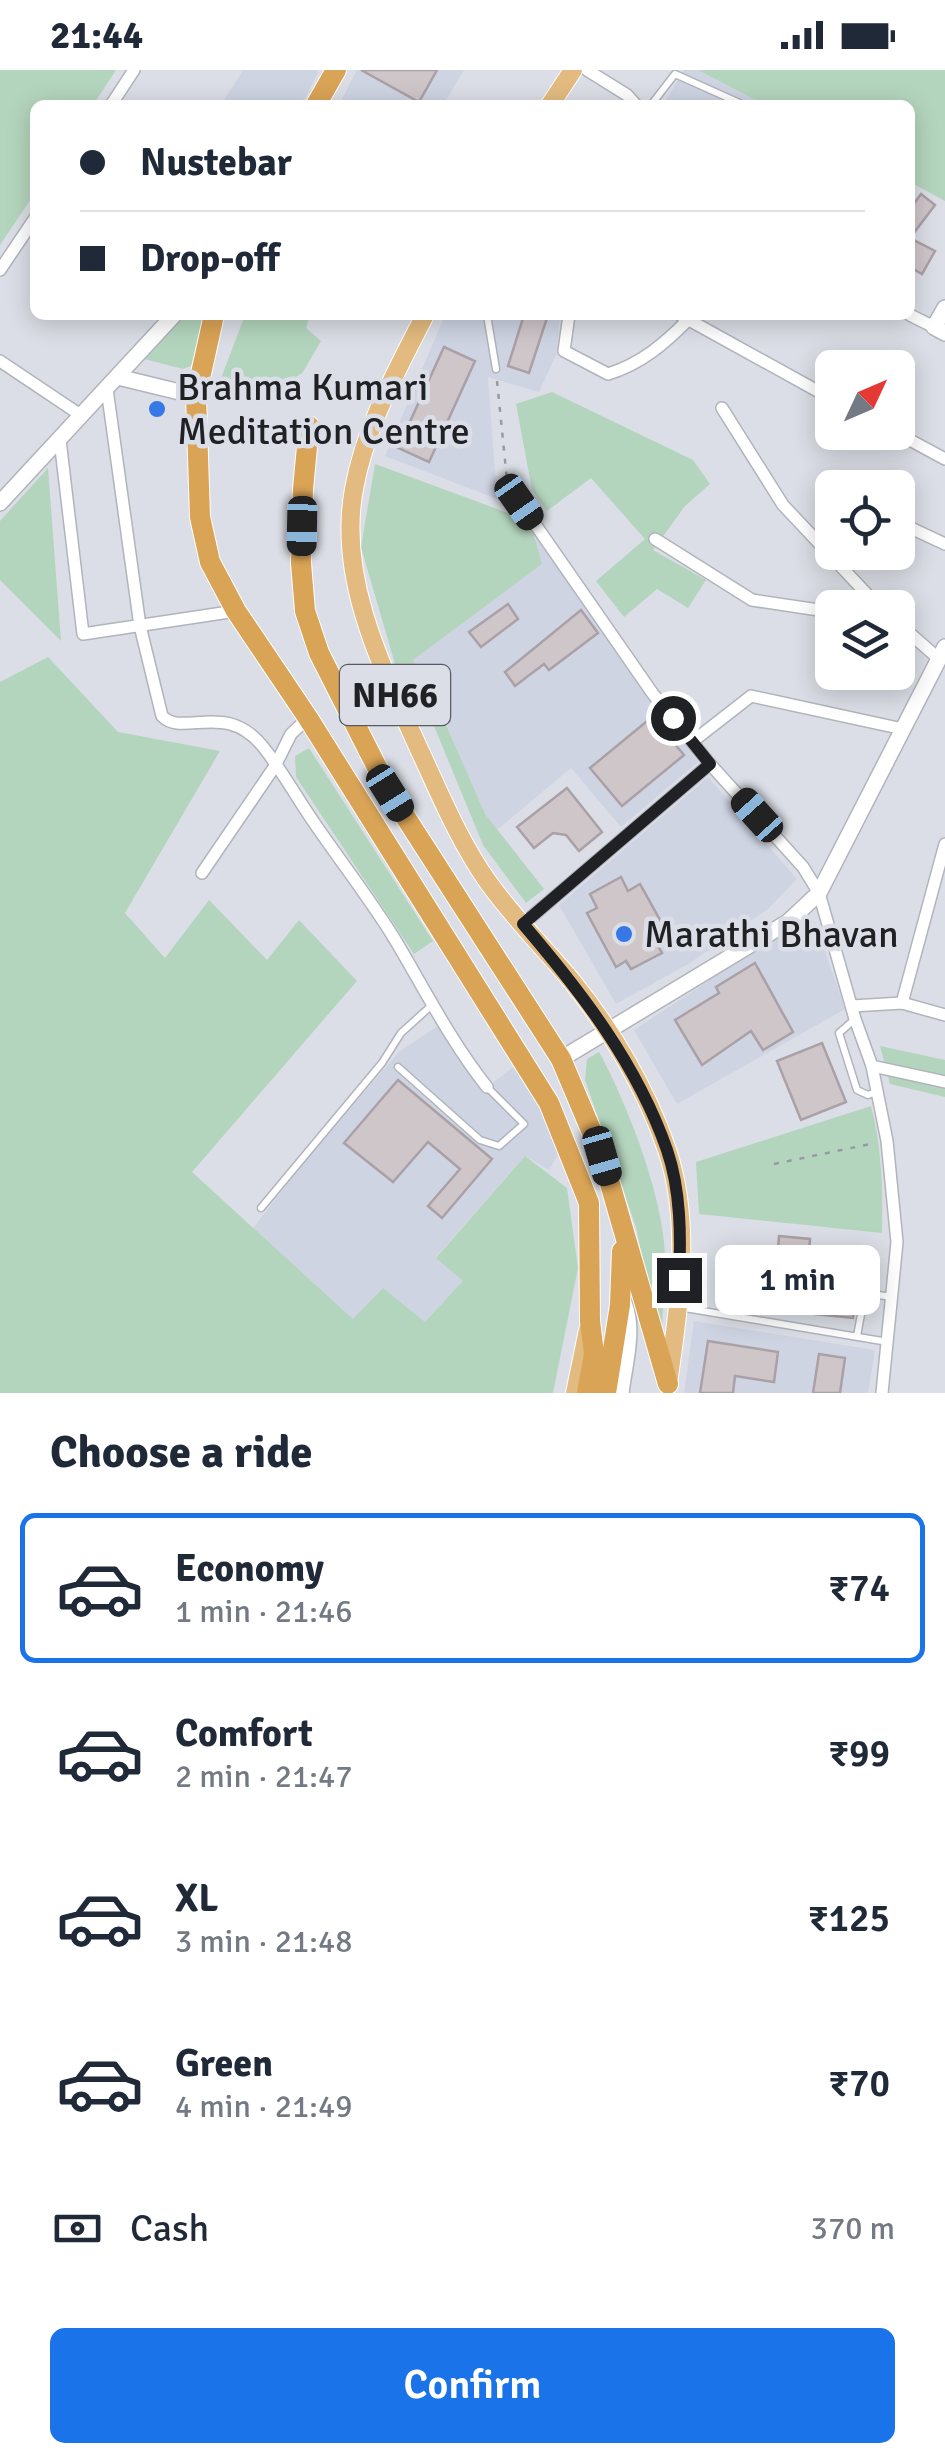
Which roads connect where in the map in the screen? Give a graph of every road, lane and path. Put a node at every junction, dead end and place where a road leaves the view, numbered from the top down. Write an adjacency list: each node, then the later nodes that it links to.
1 (134, 70): 5 (street)
2 (336, 70): 6 (highway)
3 (572, 70): 7 (main road)
4 (587, 70): 8 (street)
5 (113, 100)
6 (319, 100)
7 (553, 100)
8 (632, 100)
9 (655, 100): 10 (lane)
10 (733, 100)
11 (30, 225): 12 (street)
12 (0, 270)
13 (945, 308): 22 (street)
14 (915, 318): 22 (street)
15 (169, 320): 25 (street)
16 (213, 320): 27 (highway, NH66)
17 (422, 320): 53 (main road, NH66)
18 (488, 320): 24 (lane)
19 (568, 320): 20 (street)
20 (682, 320)
21 (689, 320): 26 (street)
22 (940, 330)
23 (0, 361): 29 (street)
24 (496, 369): 34 (path)
25 (113, 382): 27 (street); 29 (street); 42 (street)
26 (815, 390)
27 (196, 396): 41 (highway, NH66)
28 (722, 408): 39 (street)
29 (82, 416): 31 (street)
30 (309, 426): 59 (highway)
31 (60, 440): 35 (street); 42 (street)
32 (915, 443): 33 (street)
33 (945, 460)
34 (519, 502): 47 (street)
35 (0, 503)
36 (915, 530): 38 (street)
37 (655, 539): 40 (street)
38 (945, 544)
39 (863, 590)
40 (815, 609)
41 (236, 611): 42 (street); 45 (highway, NH66)
42 (140, 626): 49 (street)
43 (915, 640): 44 (street)
44 (940, 664): 46 (street)
45 (308, 718): 49 (street); 72 (highway, NH66)
46 (903, 729): 47 (street); 52 (street)
47 (692, 742): 48 (street)
48 (710, 764): 52 (street); 53 (street)
49 (275, 766): 51 (street); 54 (street)
50 (945, 844): 55 (street)
51 (202, 874)
52 (819, 893): 56 (street); 58 (street)
53 (523, 924): 58 (main road, NH66)
54 (433, 1004): 63 (street); 67 (lane)
55 (902, 1004): 56 (street); 57 (street)
56 (854, 1012): 60 (street); 64 (lane)
57 (945, 1015)
58 (610, 1032): 59 (street); 71 (main road)
59 (561, 1059): 68 (highway)
60 (872, 1066): 62 (street); 64 (street)
61 (398, 1067): 63 (lane)
62 (945, 1082)
63 (487, 1087)
64 (877, 1092): 65 (street)
65 (886, 1141): 66 (path); 70 (street)
66 (774, 1164)
67 (261, 1208)
68 (623, 1229): 69 (highway); 75 (highway)
69 (620, 1294): 78 (highway); 79 (street)
70 (892, 1297): 73 (lane); 74 (street)
71 (678, 1307): 73 (lane); 75 (main road)
72 (590, 1321): 76 (main road); 77 (highway, NH66)
73 (857, 1336): 74 (lane)
74 (888, 1342): 80 (street)
75 (668, 1388)
76 (575, 1393)
77 (587, 1393)
78 (606, 1393)
79 (621, 1393)
80 (882, 1393)

